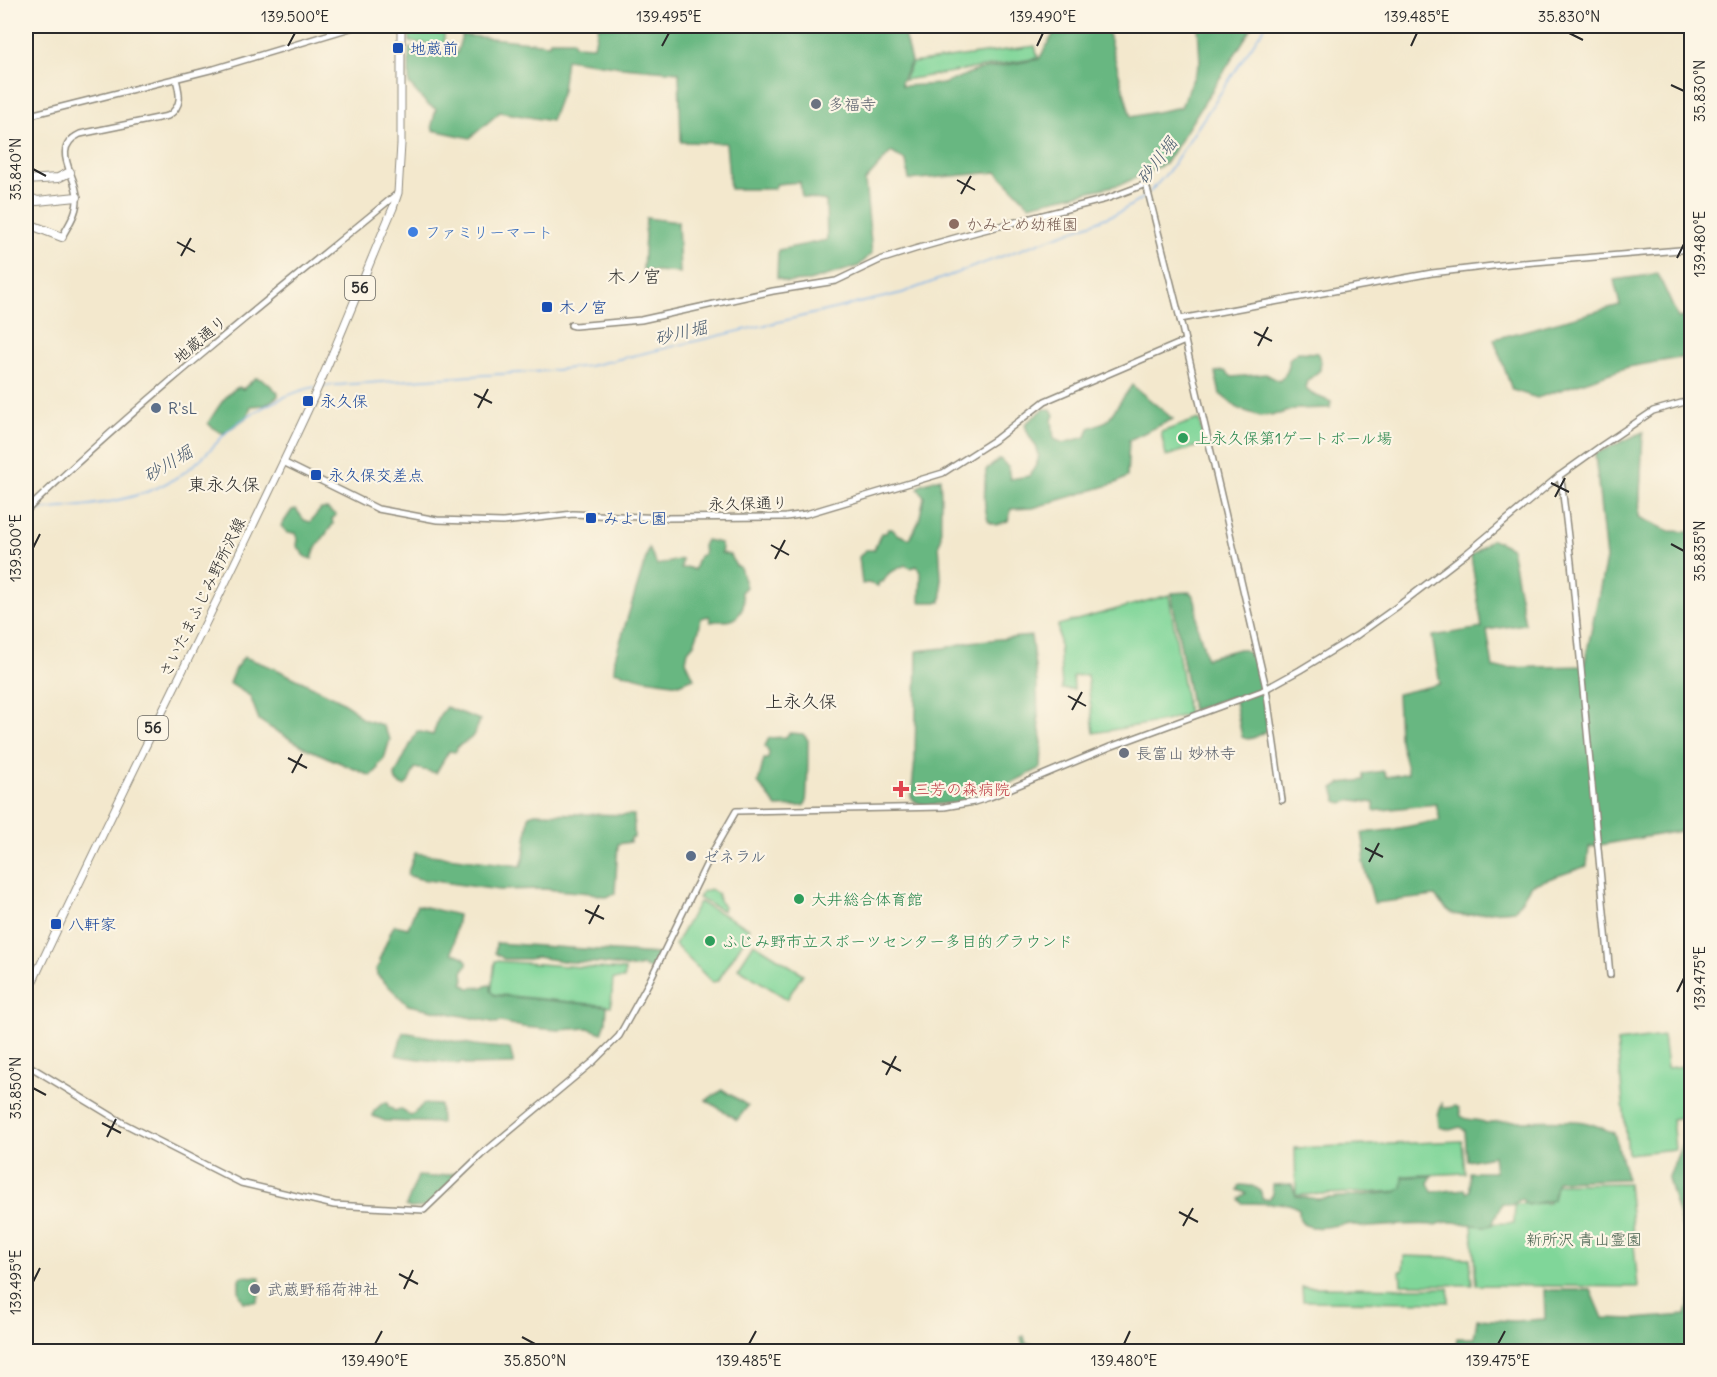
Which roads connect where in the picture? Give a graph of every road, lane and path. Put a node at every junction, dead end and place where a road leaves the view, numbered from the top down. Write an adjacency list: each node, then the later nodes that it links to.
1 (357, 26): 3 (street)
2 (401, 26): 7 (main road, さいたまふじみ野所沢線 / 56)
3 (176, 79): 4 (street); 5 (street)
4 (26, 116)
5 (70, 172): 6 (highway); 9 (street)
6 (26, 180)
7 (398, 193): 17 (main road, さいたまふじみ野所沢線 / 56); 19 (street, 地蔵通り)
8 (26, 196): 9 (highway)
9 (77, 197): 11 (street)
10 (26, 223): 11 (highway)
11 (62, 237)
12 (1692, 249): 13 (street)
13 (1180, 319): 14 (street); 15 (street)
14 (571, 325)
15 (1185, 341): 17 (street, 永久保通り); 20 (street)
16 (1692, 400): 18 (street)
17 (283, 462): 23 (main road, さいたまふじみ野所沢線 / 56)
18 (1559, 476): 20 (street); 22 (street)
19 (26, 511)
20 (1266, 688): 21 (street); 24 (street)
21 (1282, 800)
22 (1610, 975)
23 (26, 996)
24 (26, 1064)

